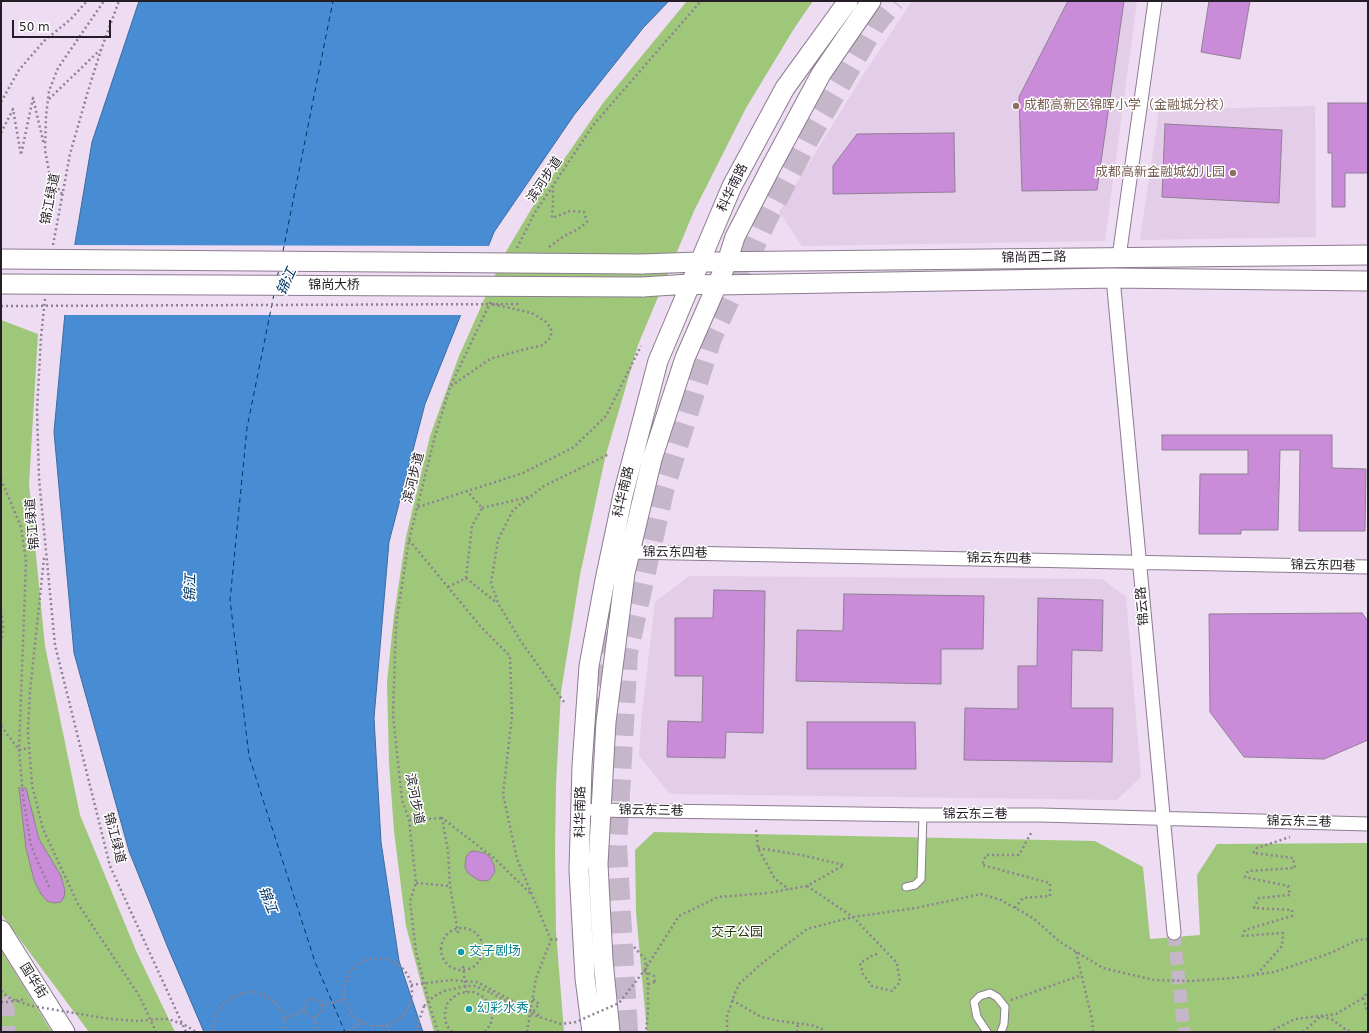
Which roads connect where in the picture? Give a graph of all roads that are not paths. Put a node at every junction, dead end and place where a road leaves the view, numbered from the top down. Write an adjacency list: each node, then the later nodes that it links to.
1 (848, 1): 7 (street, 科华南路)
2 (872, 1): 8 (street, 科华南路)
3 (1155, 1): 5 (street)
4 (1368, 254): 5 (street, 锦尚西二路)
5 (1119, 257): 8 (street, 锦尚西二路)
6 (1, 259): 7 (street, 锦尚大桥, bridge)
7 (699, 262): 8 (street, 锦尚西二路); 12 (street, 科华南路)
8 (726, 262): 13 (street, 科华南路)
9 (1113, 278): 10 (street, 锦尚大桥); 13 (street, 锦尚大桥); 15 (street, 锦云路)
10 (1368, 281)
11 (1, 284): 12 (street, 锦尚大桥, bridge)
12 (690, 284): 13 (street, 锦尚大桥); 17 (street, 科华南路)
13 (717, 285): 14 (street, 科华南路)
14 (630, 552): 15 (street, 锦云东四巷); 18 (street, 科华南路)
15 (1139, 562): 16 (street, 锦云东四巷); 20 (street, 锦云路)
16 (1368, 567)
17 (581, 809): 18 (street, 锦云东三巷); 26 (street, 科华南路)
18 (601, 810): 19 (street, 锦云东三巷); 27 (street, 科华南路)
19 (924, 815): 20 (street, 锦云东三巷); 22 (lane)
20 (1164, 819): 21 (street, 锦云东三巷); 24 (street, 锦云路)
21 (1368, 824)
22 (906, 887)
23 (1, 930): 25 (street, 国华街)
24 (1174, 933)
25 (65, 1032)
26 (592, 1032)
27 (610, 1032)
28 (987, 1032): 29 (lane)
29 (1001, 1032)

